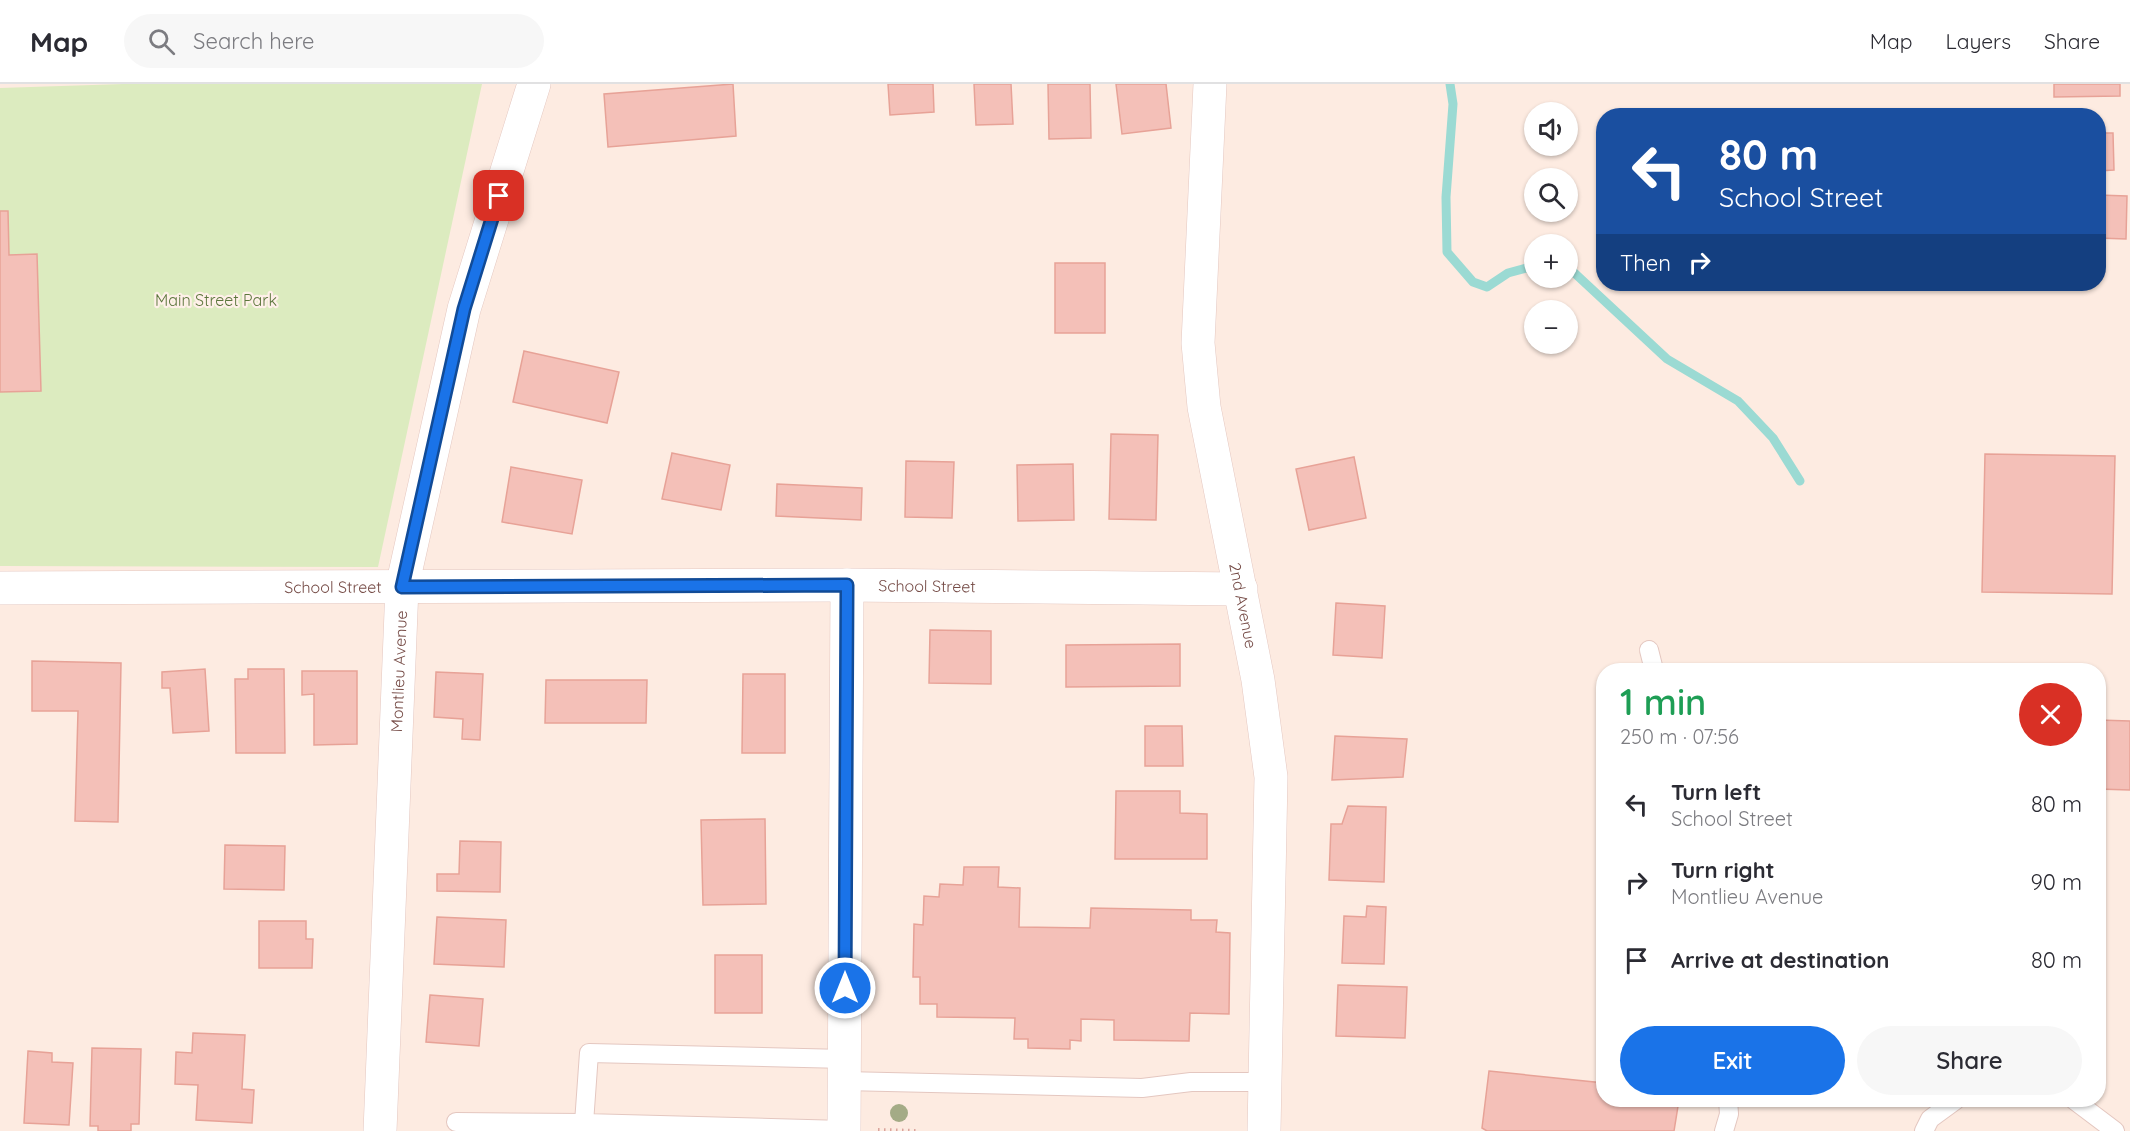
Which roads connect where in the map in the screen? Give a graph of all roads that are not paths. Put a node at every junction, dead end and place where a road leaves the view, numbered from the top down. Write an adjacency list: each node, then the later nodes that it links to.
1 (534, 84): 4 (street, Montlieu Avenue)
2 (1210, 84): 6 (street, 2nd Avenue)
3 (847, 585): 4 (street, School Street); 6 (street, School Street); 9 (street)
4 (402, 587): 5 (street, School Street); 17 (street, Montlieu Avenue)
5 (0, 588)
6 (1241, 589): 10 (street, 2nd Avenue)
7 (1649, 650): 8 (lane)
8 (1652, 663)
9 (844, 1070): 10 (lane); 15 (lane); 16 (street)
10 (1265, 1082): 18 (street, 2nd Avenue)
11 (1728, 1107): 19 (lane)
12 (1946, 1107): 20 (lane)
13 (2083, 1107): 21 (lane)
14 (456, 1122): 15 (lane)
15 (584, 1127): 16 (lane)
16 (844, 1130)
17 (380, 1131)
18 (1264, 1131)
19 (1724, 1131)
20 (1924, 1131)
21 (2115, 1131)

